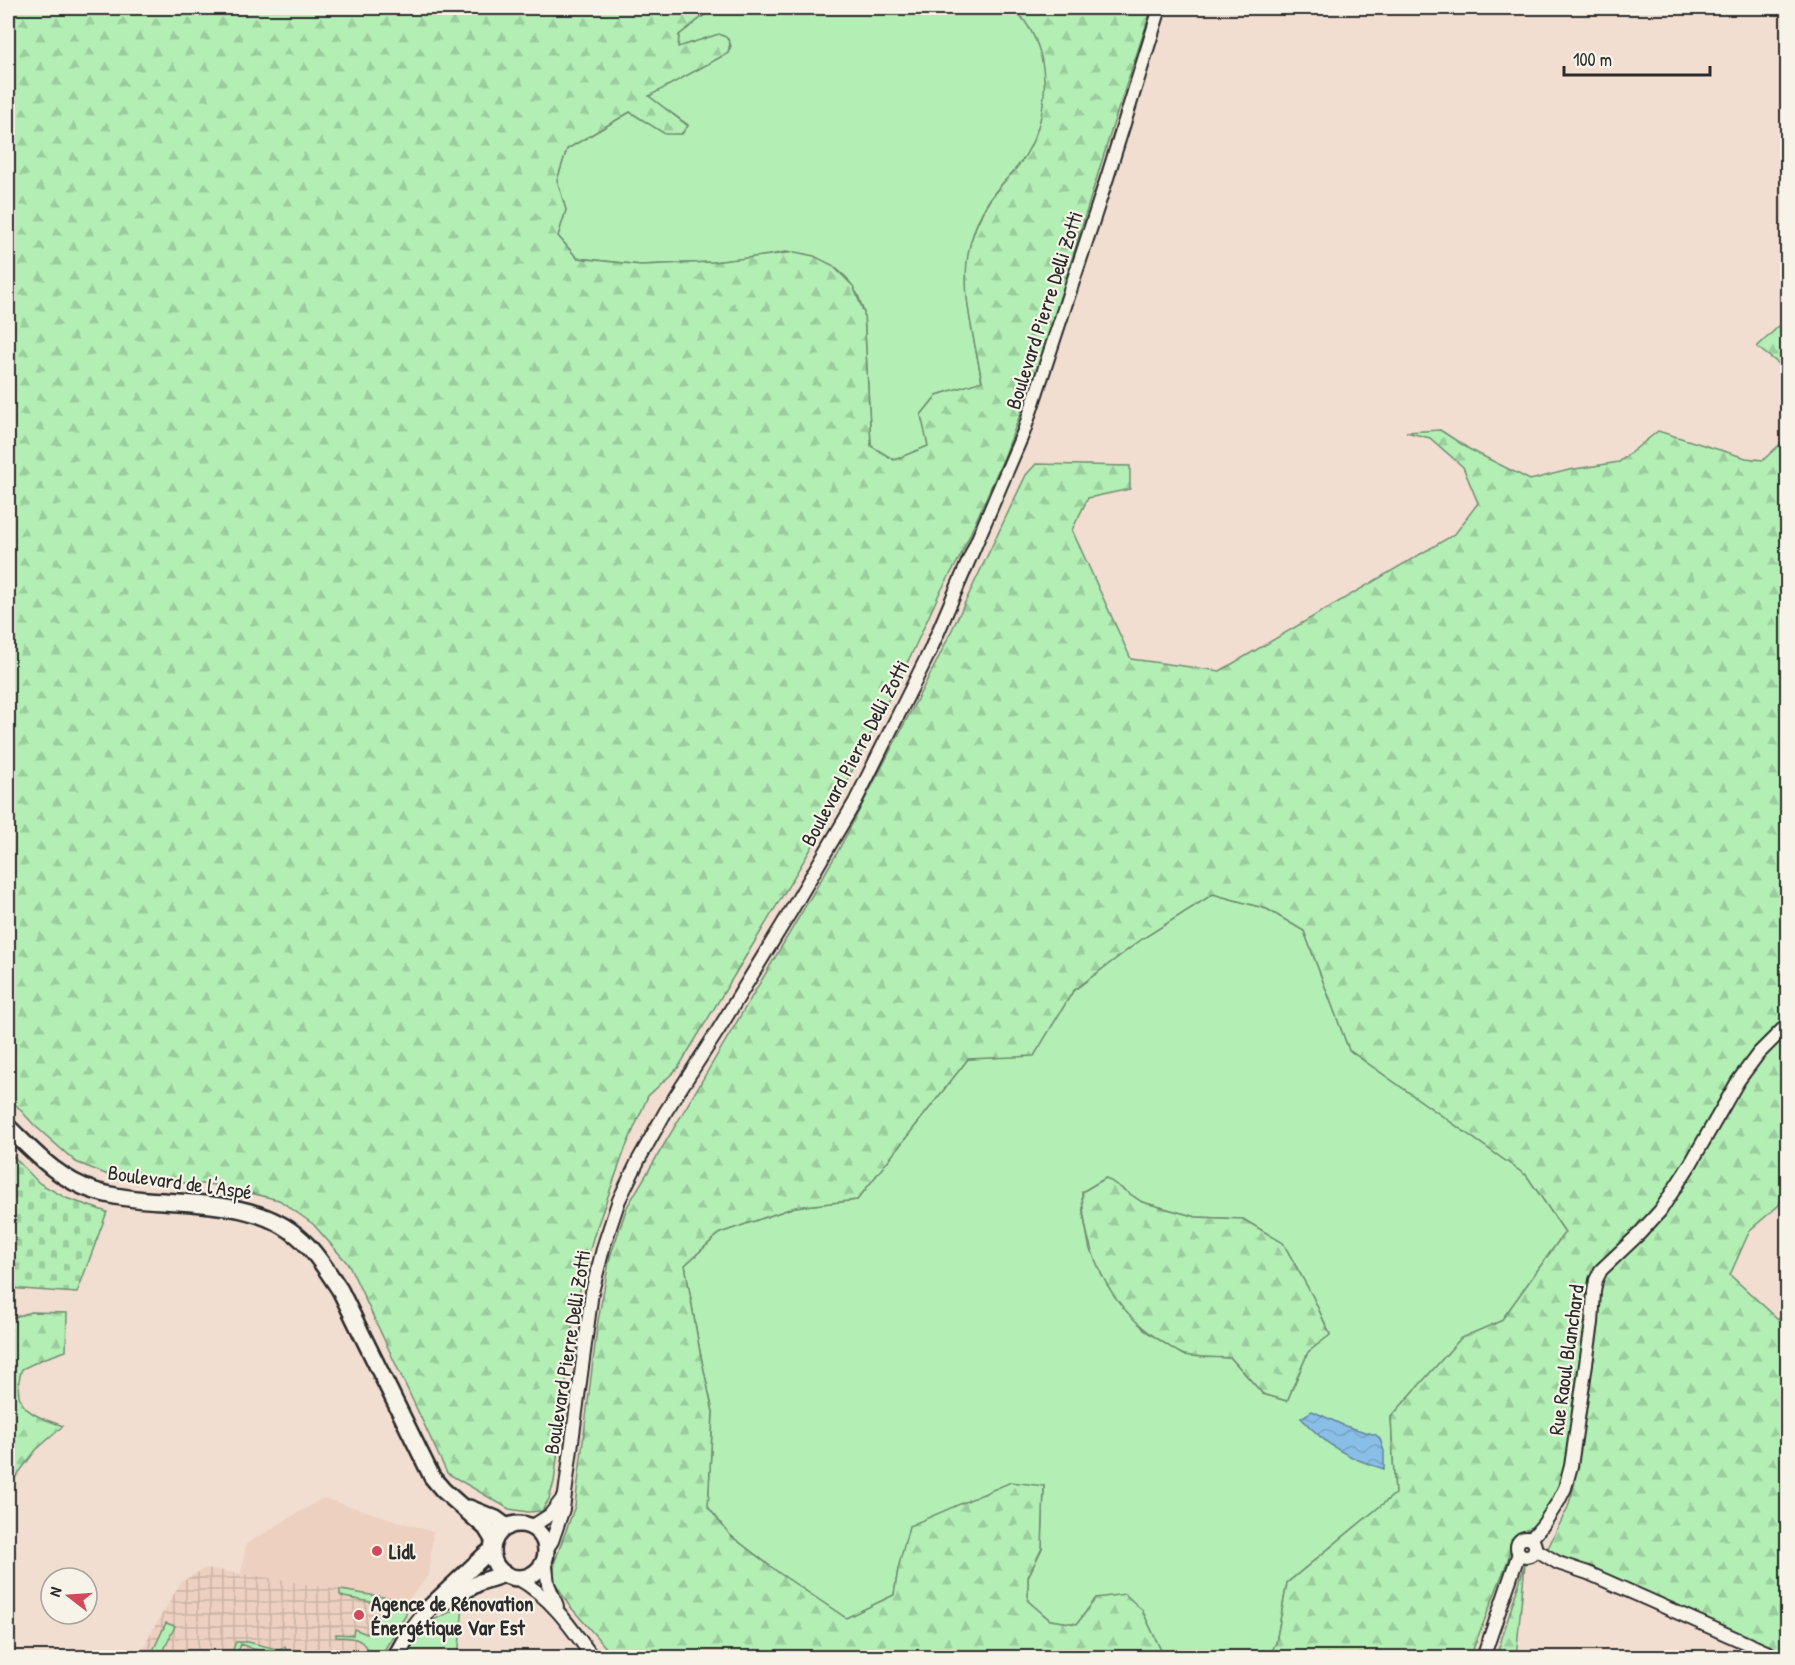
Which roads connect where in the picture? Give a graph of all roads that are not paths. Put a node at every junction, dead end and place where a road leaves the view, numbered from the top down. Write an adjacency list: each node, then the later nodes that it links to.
1 (1160, 8): 4 (street, Boulevard Pierre Delli Zotti)
2 (1788, 1024): 8 (street, Rue Raoul Blanchard)
3 (8, 1127): 5 (main road, Boulevard de l'Aspé)
4 (564, 1497): 7 (street); 10 (street, Boulevard Pierre Delli Zotti)
5 (460, 1505): 6 (main road, Boulevard de l'Aspé); 9 (main road, Boulevard de l'Aspé)
6 (507, 1527): 7 (main road); 9 (main road)
7 (531, 1527): 10 (main road)
8 (1533, 1544): 16 (street); 17 (street)
9 (493, 1546): 11 (main road); 13 (main road)
10 (545, 1554): 11 (main road); 12 (street)
11 (511, 1576): 12 (street); 13 (main road)
12 (560, 1612): 15 (street)
13 (418, 1624): 14 (main road)
14 (395, 1658)
15 (593, 1658)
16 (1483, 1658)
17 (1780, 1658)

